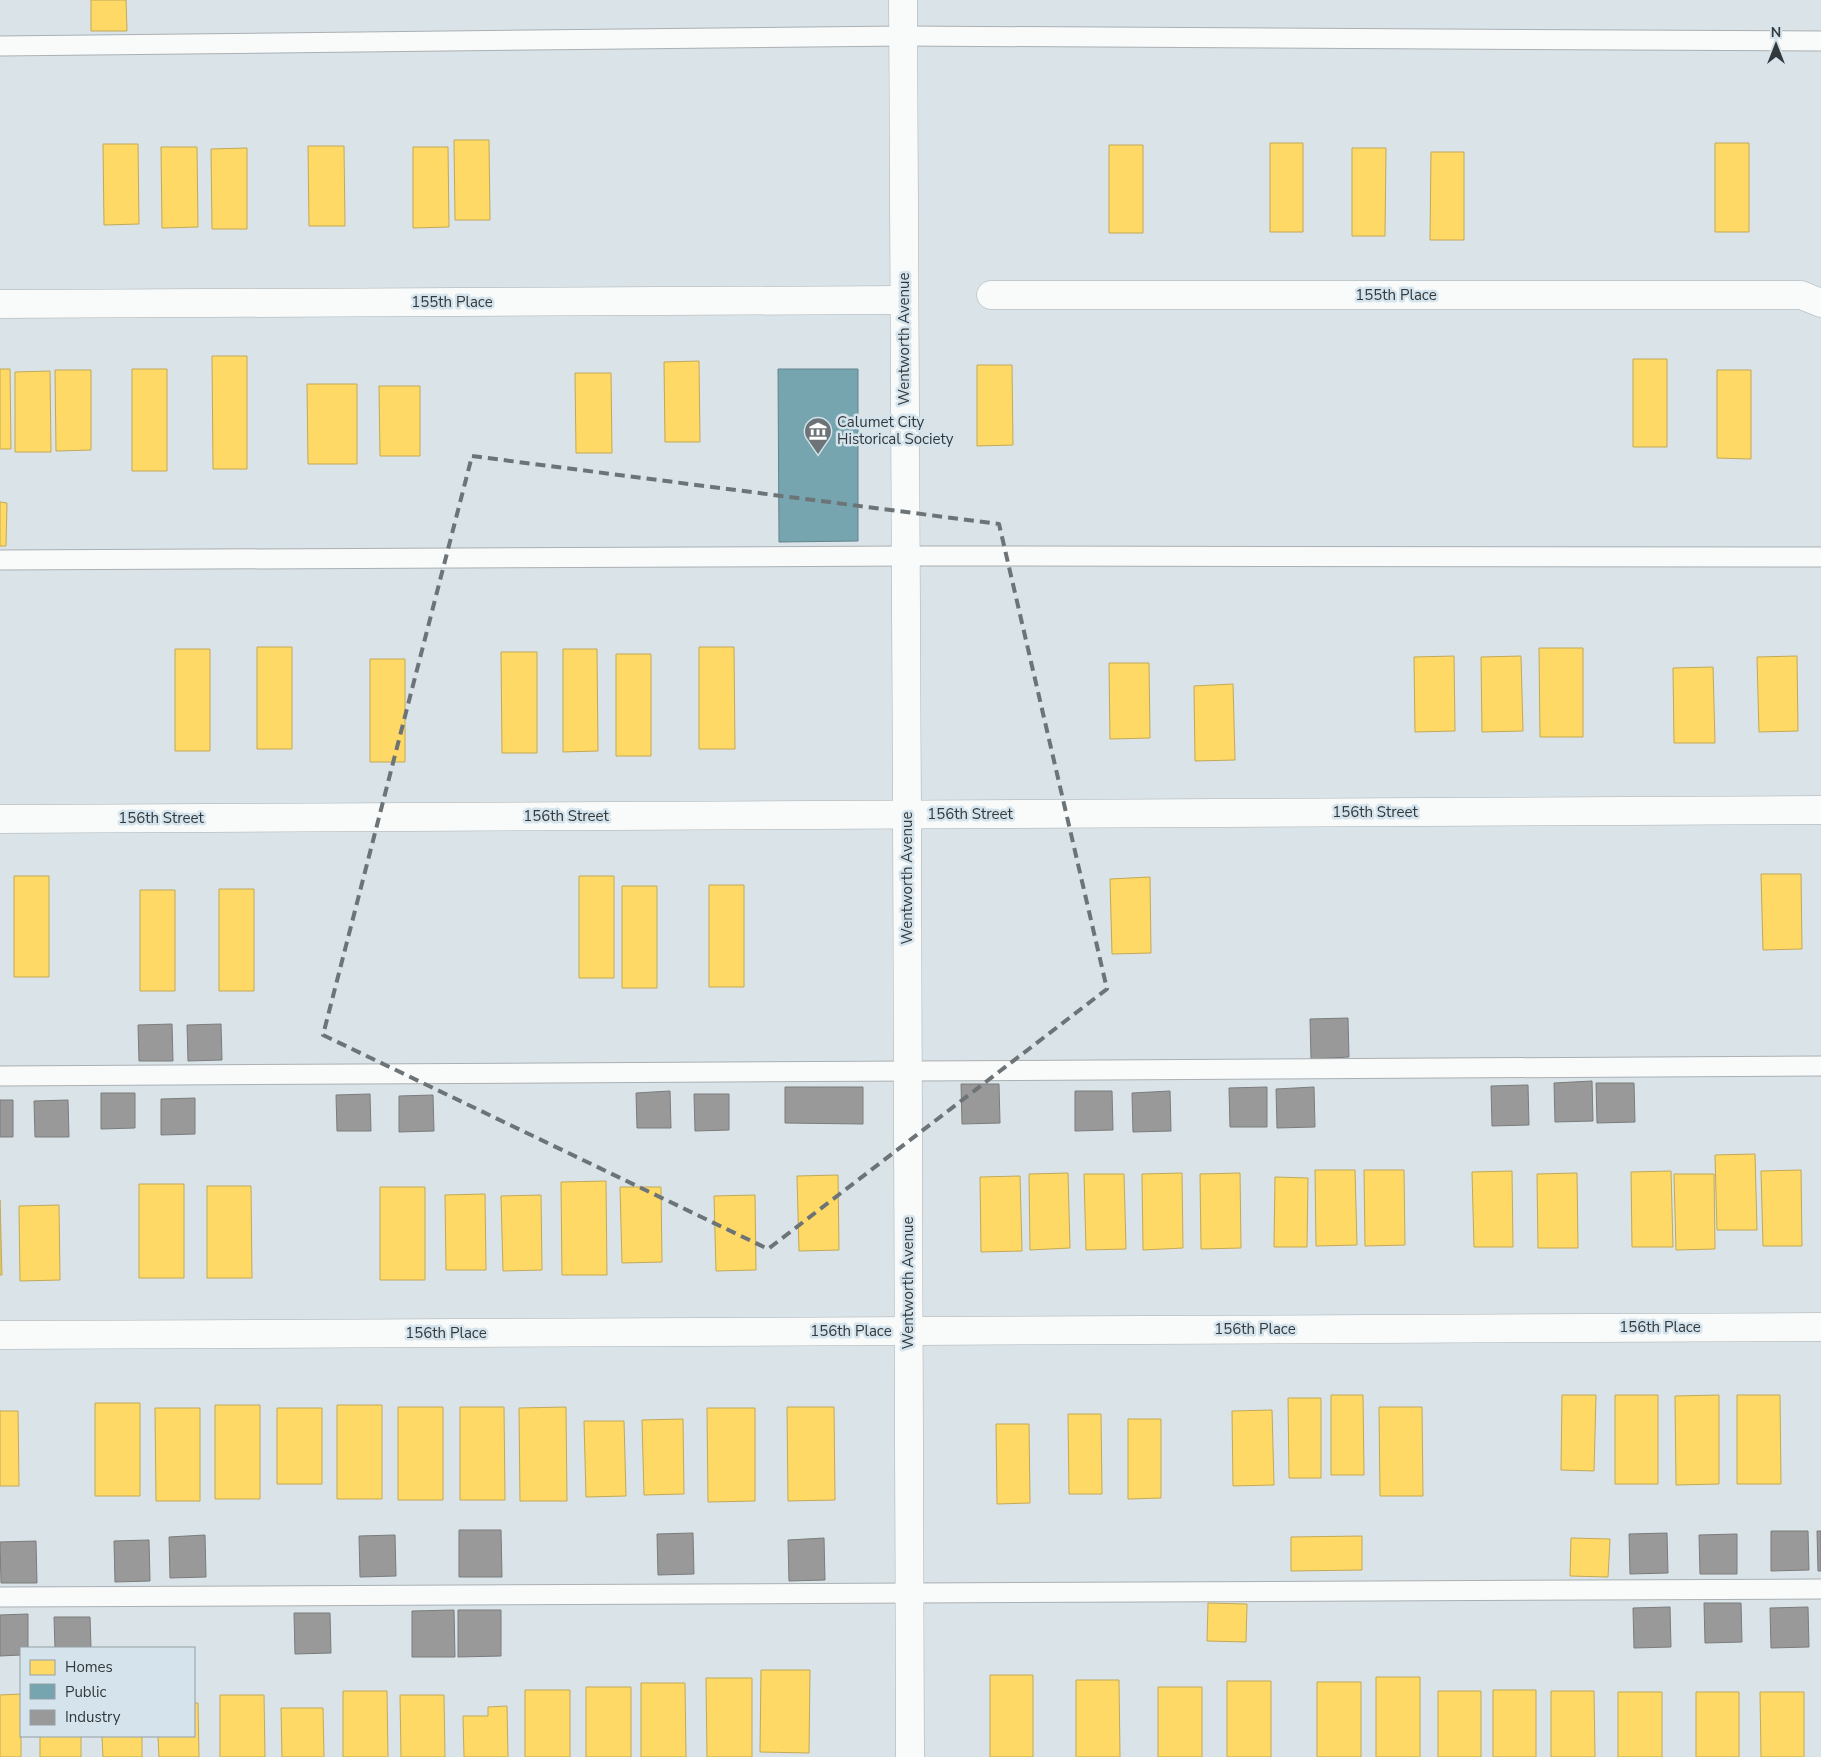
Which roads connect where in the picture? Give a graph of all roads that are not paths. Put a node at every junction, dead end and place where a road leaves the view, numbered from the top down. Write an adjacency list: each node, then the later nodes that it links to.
1 (903, 0): 2 (street, Wentworth Avenue)
2 (903, 36): 3 (lane); 4 (lane); 7 (street, Wentworth Avenue)
3 (1821, 41)
4 (0, 46)
5 (1815, 294): 6 (street, 155th Place)
6 (991, 295)
7 (904, 300): 8 (street, 155th Place); 9 (street, Wentworth Avenue)
8 (0, 304)
9 (906, 556): 10 (lane); 11 (lane); 13 (street, Wentworth Avenue)
10 (1821, 557)
11 (0, 560)
12 (1821, 810): 13 (street, 156th Street)
13 (907, 814): 14 (street, 156th Street); 16 (street, Wentworth Avenue)
14 (0, 819)
15 (1821, 1066): 16 (lane)
16 (908, 1071): 17 (lane); 19 (street, Wentworth Avenue)
17 (0, 1076)
18 (1821, 1327): 19 (street, 156th Place)
19 (909, 1331): 20 (street, 156th Place); 22 (street, Wentworth Avenue)
20 (0, 1335)
21 (1821, 1589): 22 (lane)
22 (909, 1593): 23 (lane); 24 (street, Wentworth Avenue)
23 (0, 1597)
24 (910, 1757)

